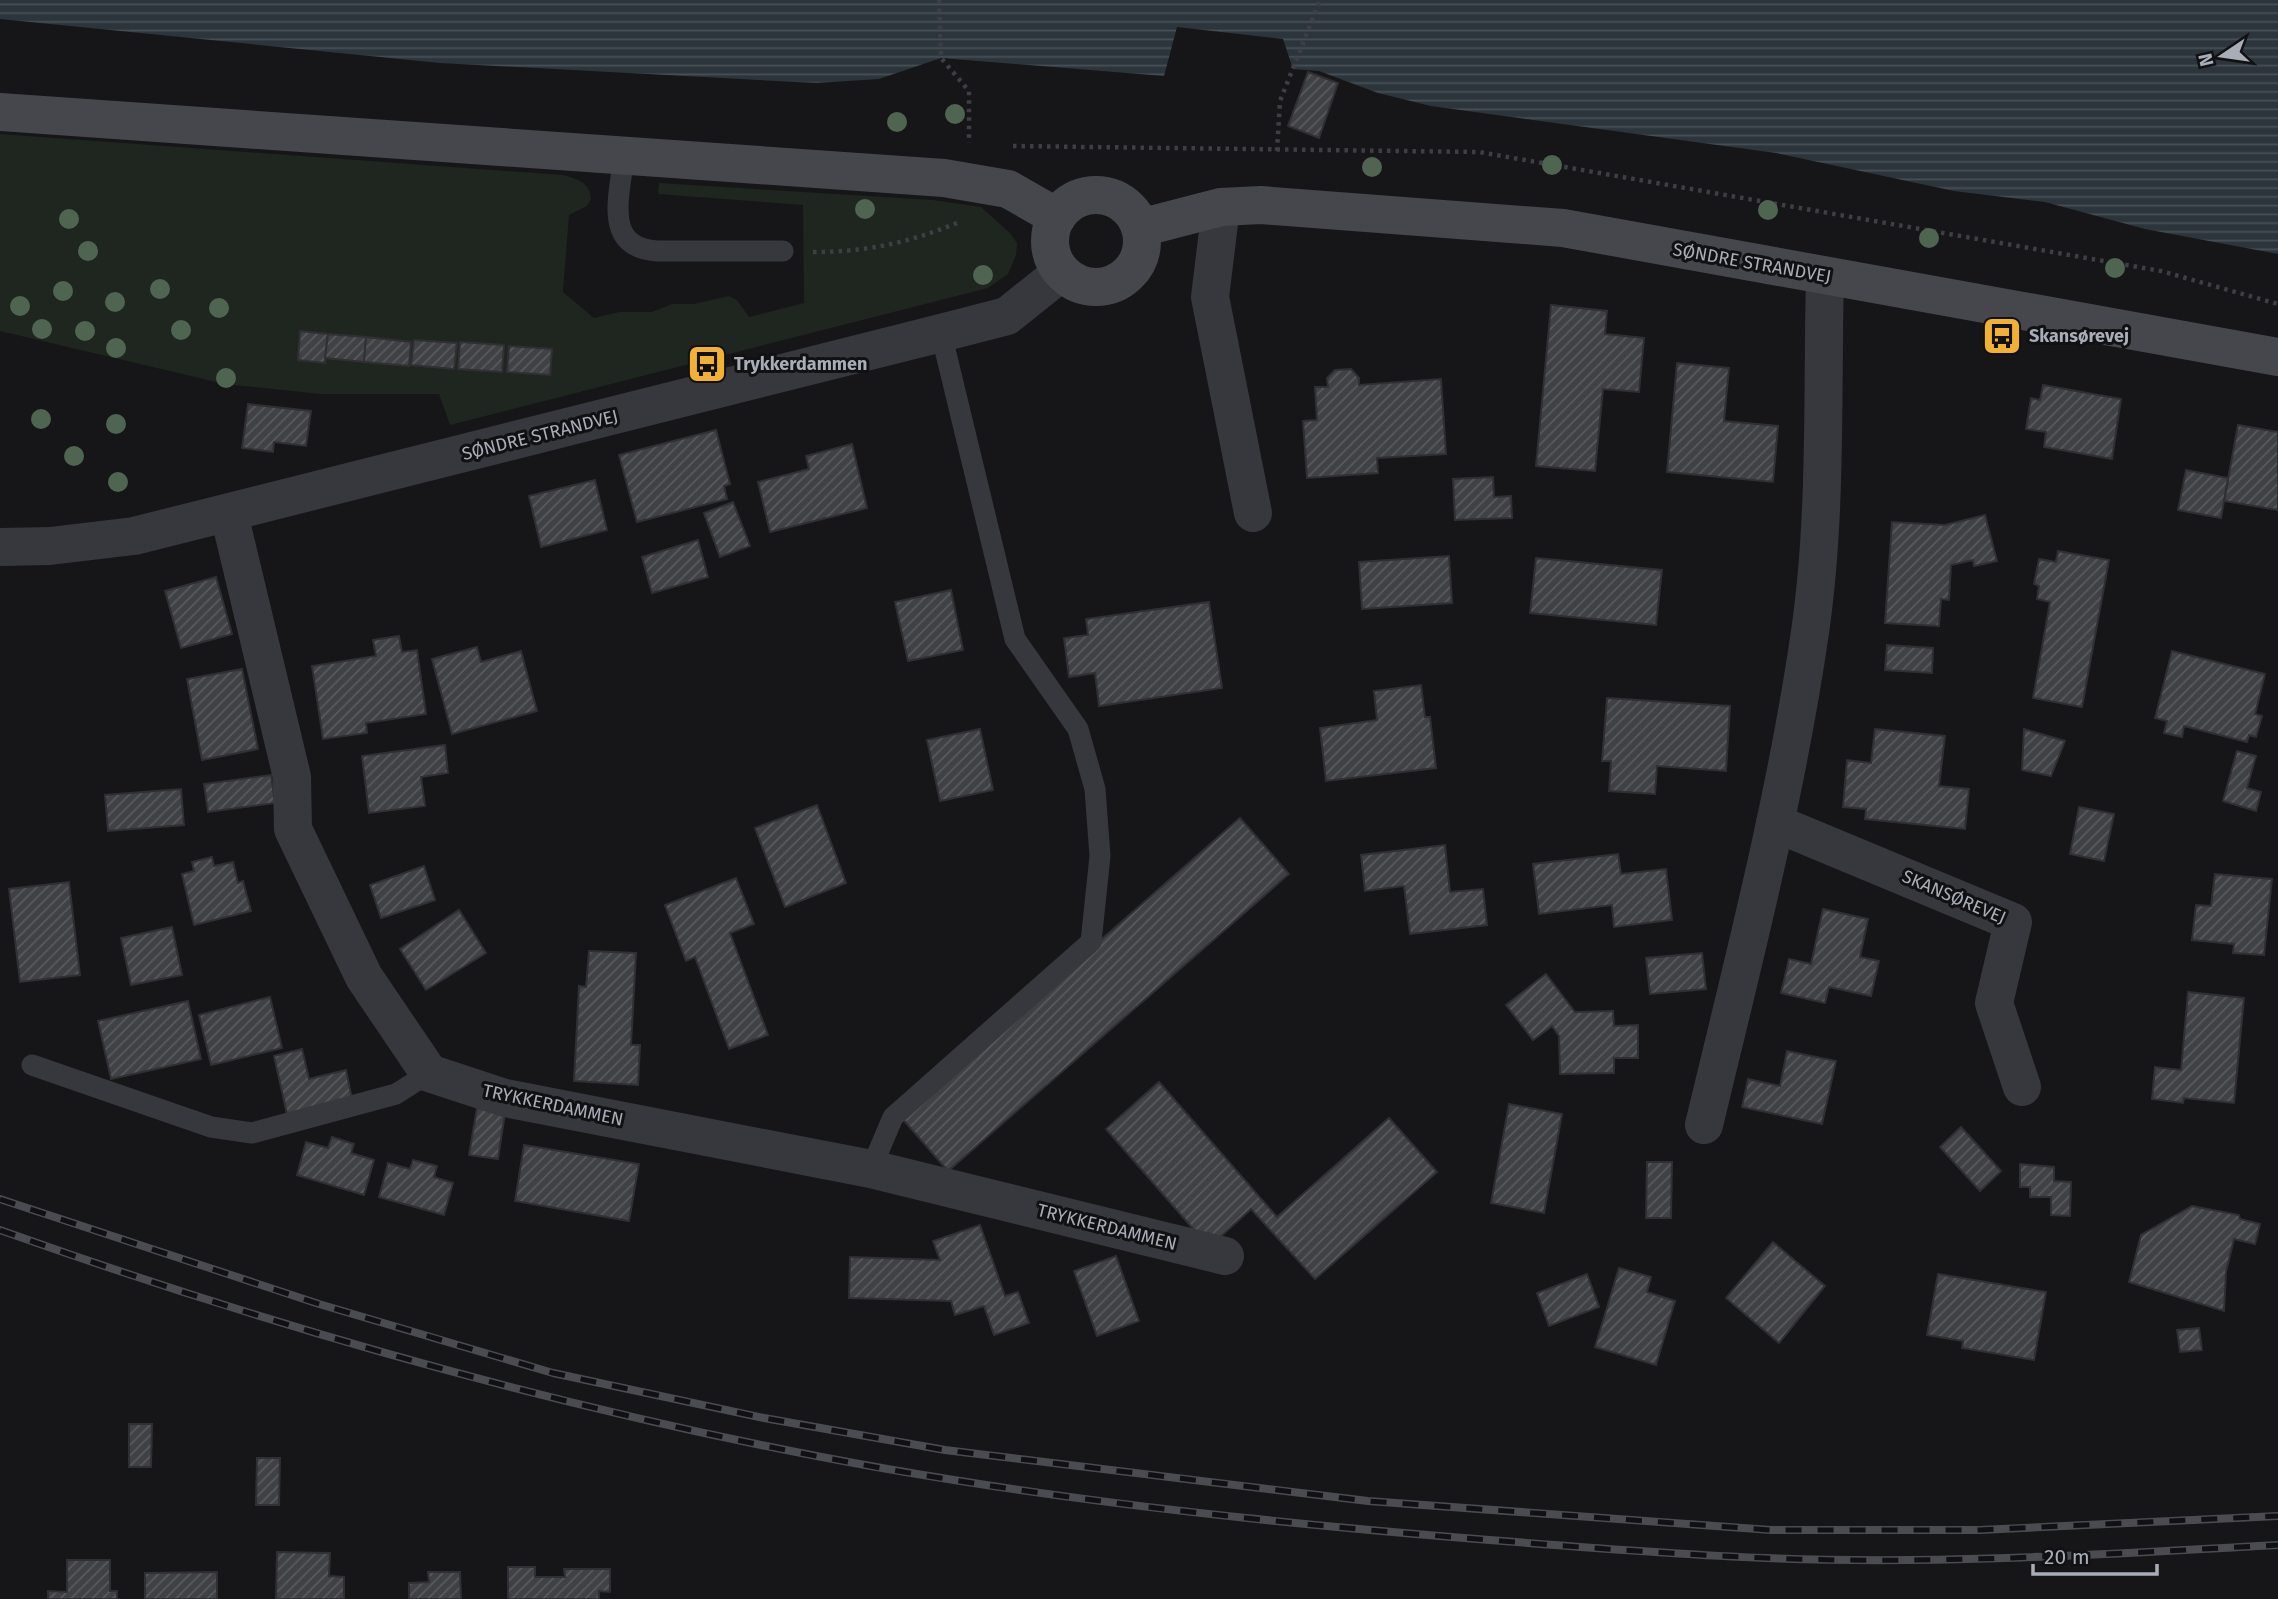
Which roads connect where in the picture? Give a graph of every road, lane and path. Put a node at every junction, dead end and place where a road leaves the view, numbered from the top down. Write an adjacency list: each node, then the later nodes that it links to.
1 (939, 0): 4 (path)
2 (1320, 0): 5 (path)
3 (1, 119): 6 (main road)
4 (968, 145)
5 (1277, 151)
6 (624, 155): 8 (main road); 11 (lane)
7 (1222, 207): 10 (main road, SØNDRE STRANDVEJ); 13 (main road, SØNDRE STRANDVEJ); 16 (street)
8 (1057, 217): 10 (main road); 12 (main road)
9 (961, 221): 11 (path)
10 (1140, 228): 12 (main road)
11 (783, 251)
12 (1062, 272): 14 (street, SØNDRE STRANDVEJ)
13 (1825, 276): 15 (main road, SØNDRE STRANDVEJ); 19 (street)
14 (941, 333): 17 (street, SØNDRE STRANDVEJ); 24 (lane)
15 (2278, 357)
16 (1253, 513)
17 (229, 514): 18 (street, SØNDRE STRANDVEJ); 21 (street)
18 (0, 547)
19 (1775, 822): 22 (street, SKANSØREVEJ); 23 (street)
20 (32, 1065): 21 (lane)
21 (429, 1073): 24 (street, TRYKKERDAMMEN)
22 (2022, 1087)
23 (1704, 1125)
24 (871, 1169): 25 (street, TRYKKERDAMMEN)
25 (1225, 1256)

